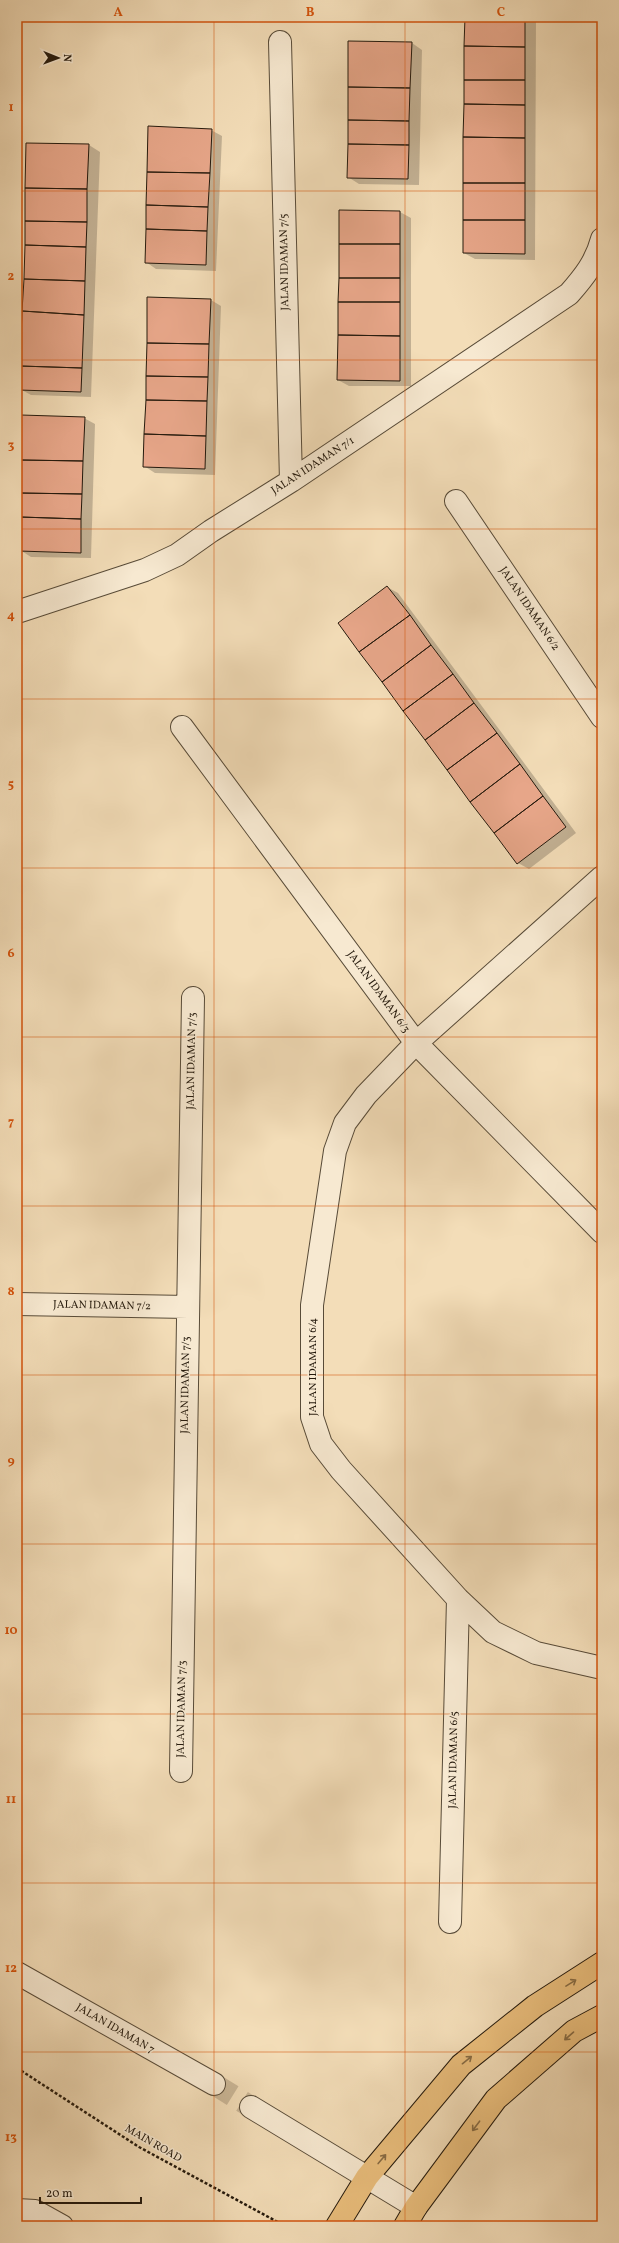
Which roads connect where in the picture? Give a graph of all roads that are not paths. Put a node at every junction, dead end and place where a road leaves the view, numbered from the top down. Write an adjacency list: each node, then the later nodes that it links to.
1 (280, 42): 3 (street, JALAN IDAMAN 7/5)
2 (602, 239): 3 (street, JALAN IDAMAN 7/1)
3 (291, 481): 5 (street, JALAN IDAMAN 7/1)
4 (456, 501): 6 (street, JALAN IDAMAN 6/2)
5 (17, 612)
6 (602, 717)
7 (182, 727): 10 (street, JALAN IDAMAN 6/3)
8 (602, 877): 10 (street, JALAN IDAMAN 6/4)
9 (193, 998): 13 (street, JALAN IDAMAN 7/3)
10 (416, 1043): 11 (street, JALAN IDAMAN 6/3); 14 (street, JALAN IDAMAN 6/4)
11 (602, 1232)
12 (17, 1304): 13 (street, JALAN IDAMAN 7/2)
13 (188, 1307): 16 (street, JALAN IDAMAN 7/3)
14 (458, 1599): 15 (street, JALAN IDAMAN 6/4); 17 (street, JALAN IDAMAN 6/5)
15 (602, 1668)
16 (181, 1771)
17 (450, 1922)
18 (602, 1963): 23 (main road, one-way to 18)
19 (17, 1973): 21 (street, JALAN IDAMAN 7)
20 (602, 2016): 24 (main road, one-way to 24)
21 (214, 2084)
22 (251, 2107): 23 (street)
23 (367, 2177): 24 (street); 27 (main road)
24 (416, 2207): 28 (main road)
25 (17, 2210): 26 (street)
26 (62, 2226)
27 (337, 2226)
28 (405, 2226)

